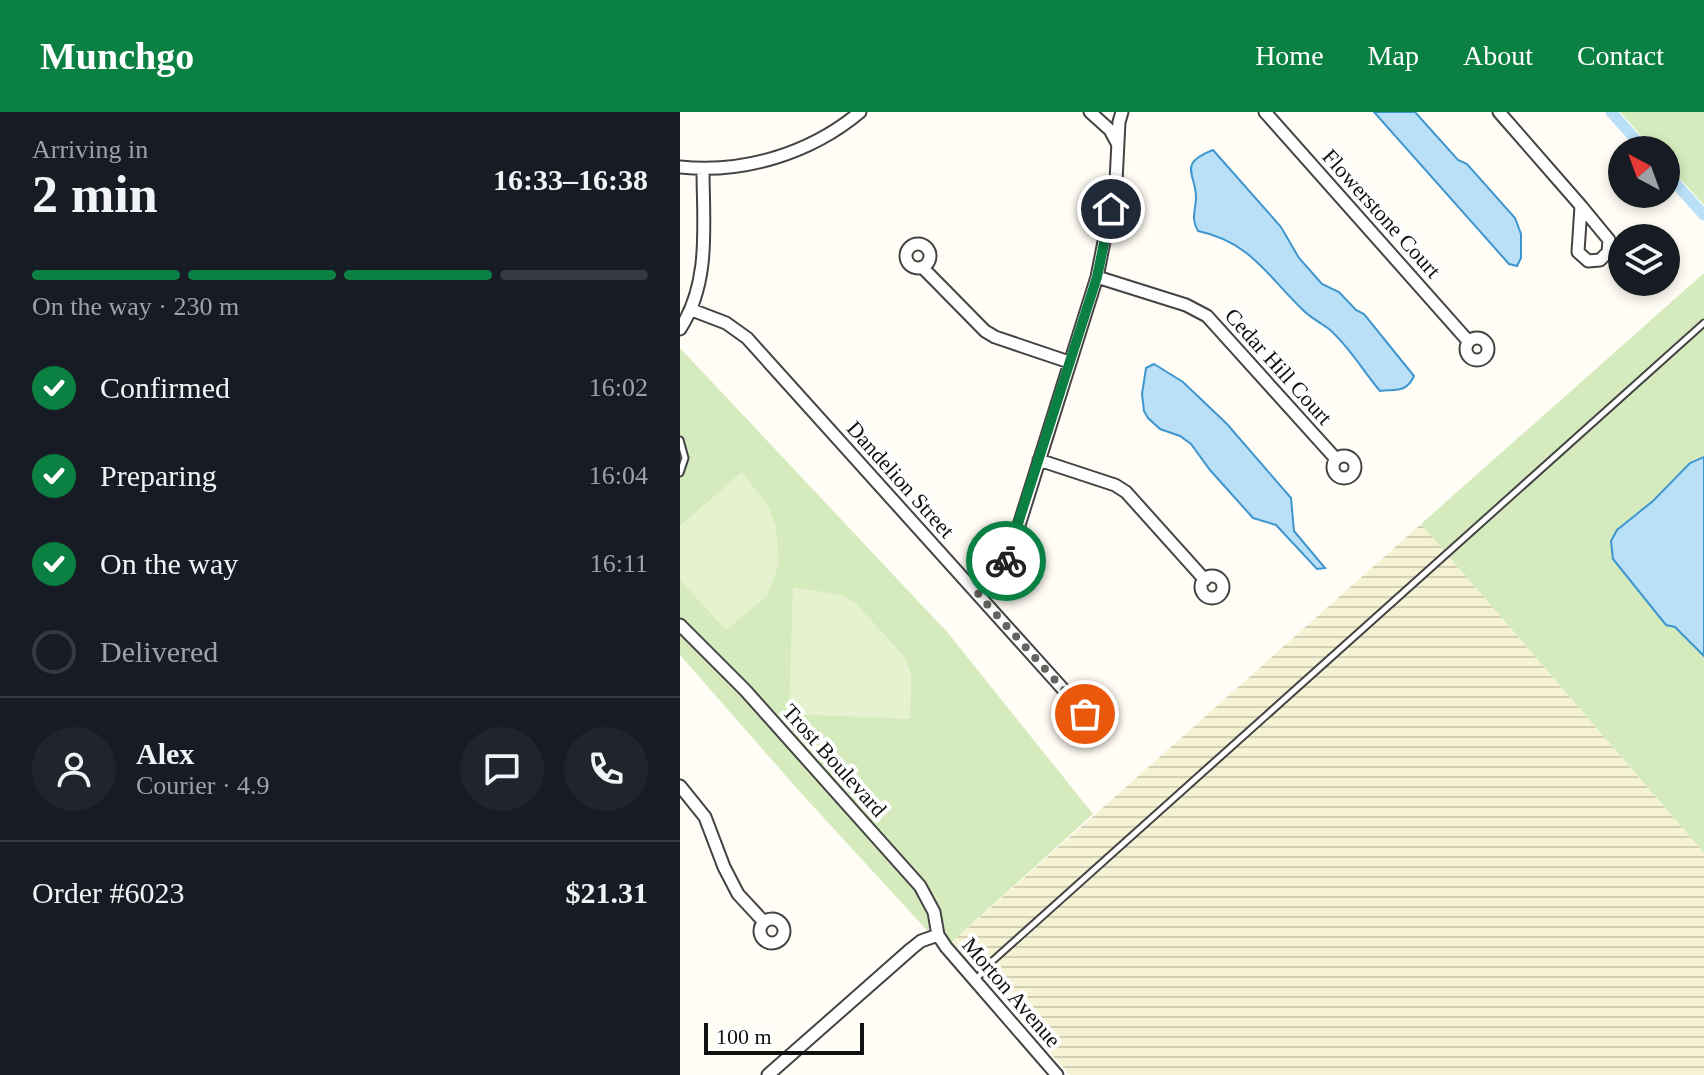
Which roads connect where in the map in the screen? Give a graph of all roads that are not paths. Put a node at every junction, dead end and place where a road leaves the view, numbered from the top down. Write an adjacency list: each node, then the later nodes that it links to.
1 (860, 112): 8 (street)
2 (1090, 112): 6 (street)
3 (1122, 112): 6 (street)
4 (1265, 112): 15 (street, Flowerstone Court)
5 (1499, 112): 9 (street)
6 (1117, 144): 11 (street)
7 (680, 167): 8 (street)
8 (703, 169): 12 (street)
9 (1581, 206): 9 (street)
10 (922, 267): 16 (street)
11 (1097, 277): 16 (street); 18 (street, Cedar Hill Court)
12 (692, 310): 14 (street); 22 (street, Dandelion Street)
13 (1704, 323): 28 (lane)
14 (680, 329)
15 (1469, 342)
16 (1069, 362): 19 (street)
17 (680, 440): 20 (lane)
18 (1336, 459)
19 (1039, 460): 21 (street); 22 (street)
20 (680, 473)
21 (1205, 580)
22 (978, 594): 24 (street, Dandelion Street)
23 (680, 625): 27 (street, Trost Boulevard)
24 (1071, 698)
25 (680, 786): 26 (street)
26 (763, 921)
27 (938, 935): 28 (street, Morton Avenue); 29 (street)
28 (974, 982): 30 (street, Morton Avenue)
29 (768, 1075)
30 (1057, 1075)

